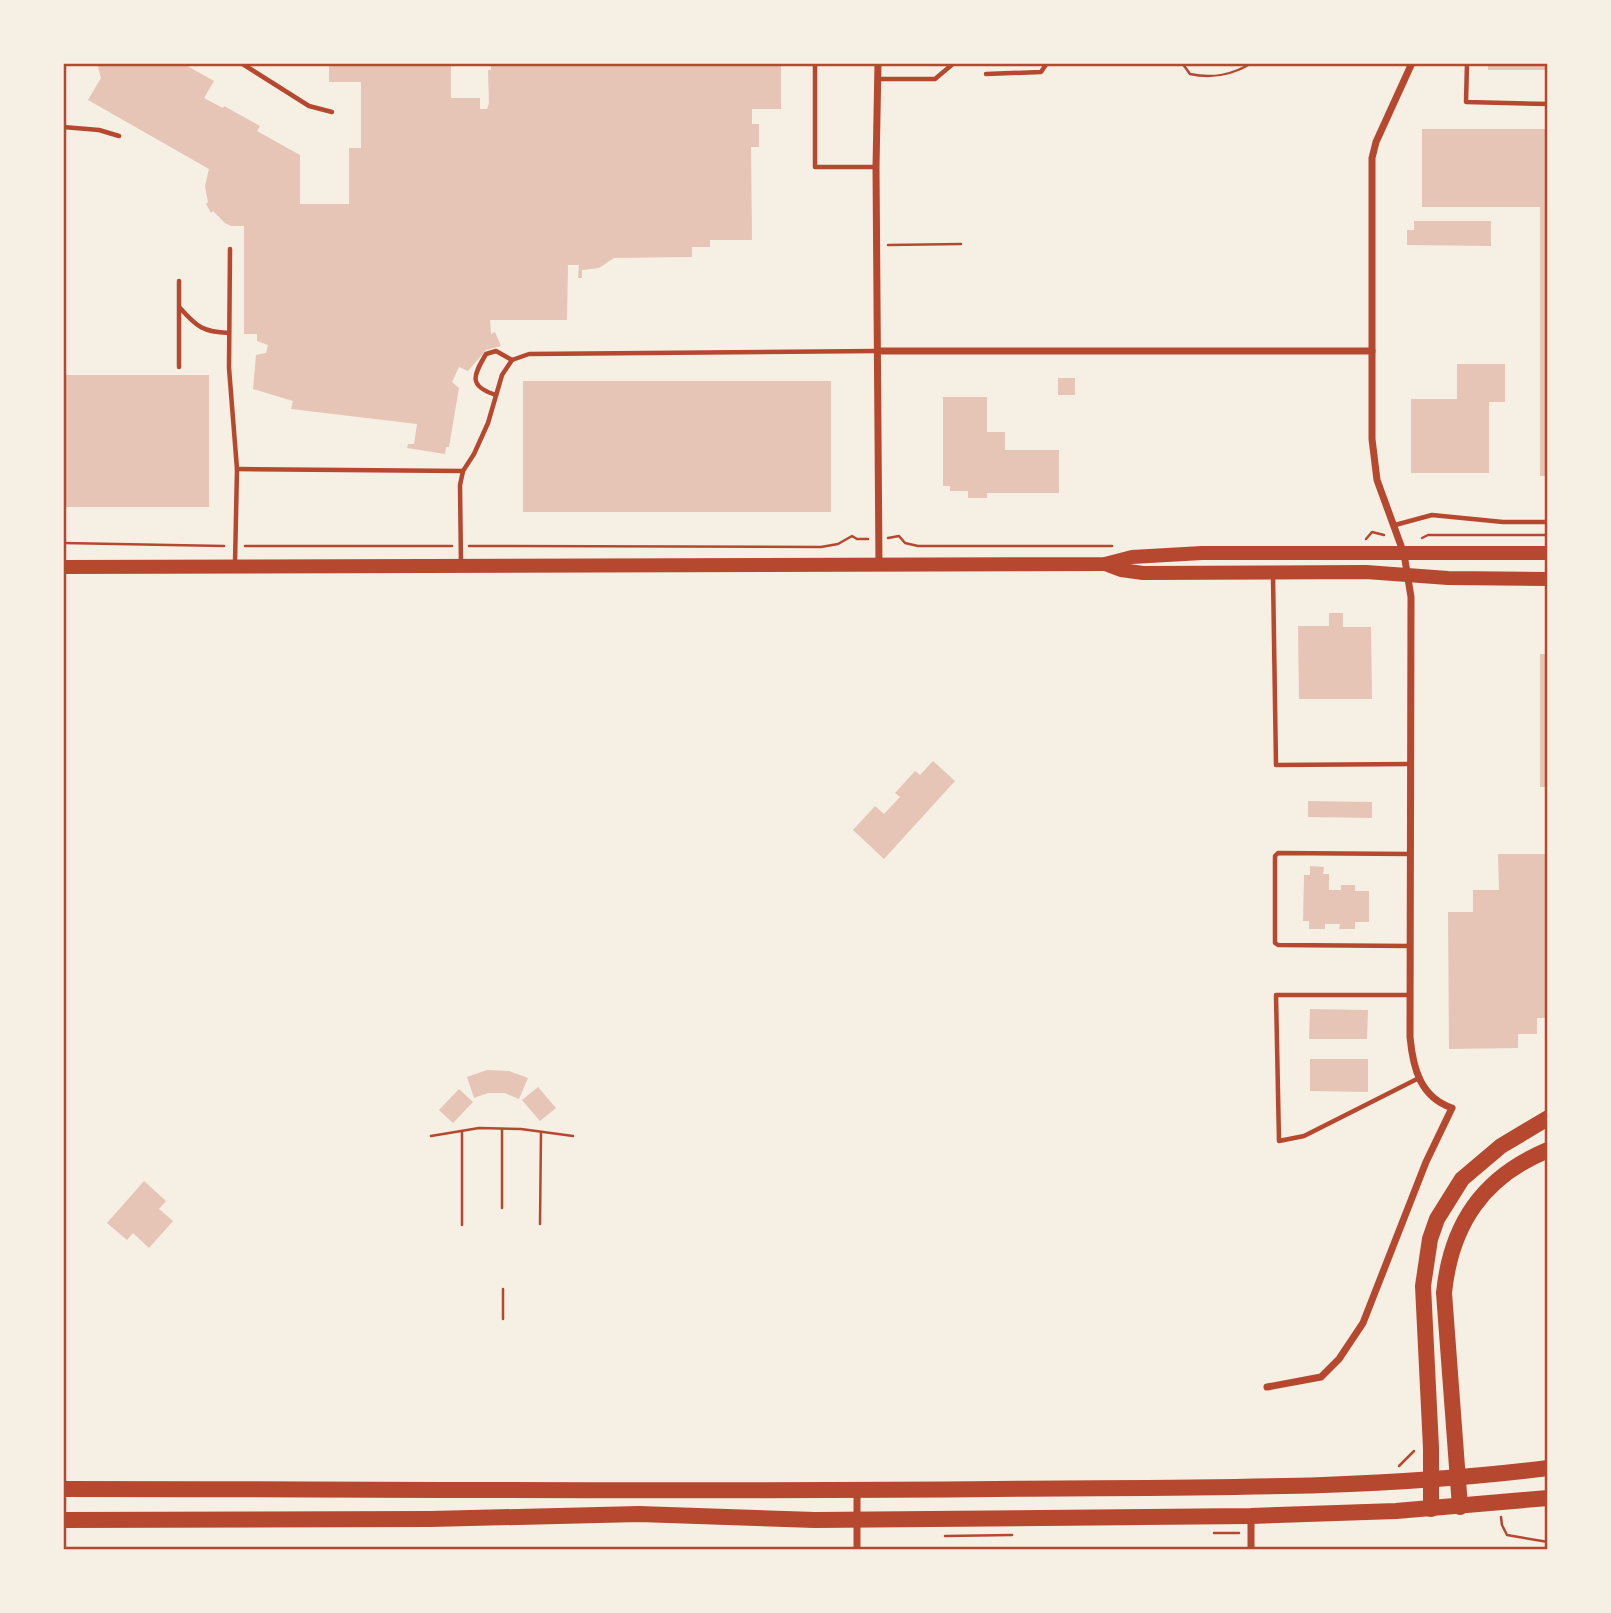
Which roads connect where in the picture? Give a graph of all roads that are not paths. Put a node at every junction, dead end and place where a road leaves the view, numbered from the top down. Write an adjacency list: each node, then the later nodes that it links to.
1 (241, 63): 11 (lane)
2 (815, 63): 14 (lane)
3 (878, 63): 9 (street)
4 (954, 63): 9 (lane)
5 (1047, 63): 8 (lane)
6 (1412, 63): 20 (street)
7 (1467, 63): 10 (lane)
8 (986, 74)
9 (878, 79): 14 (street)
10 (1548, 104)
11 (332, 112)
12 (63, 127): 13 (lane)
13 (119, 136)
14 (876, 167): 19 (street)
15 (230, 249): 18 (lane)
16 (179, 281): 17 (lane)
17 (179, 307): 18 (lane); 22 (lane)
18 (229, 332): 24 (lane)
19 (878, 351): 20 (street); 21 (lane); 32 (street)
20 (1372, 351): 27 (street)
21 (512, 360): 23 (lane); 23 (lane)
22 (179, 368)
23 (496, 395): 25 (lane)
24 (237, 469): 25 (lane); 34 (lane)
25 (463, 471): 31 (lane)
26 (1548, 522): 27 (lane)
27 (1395, 525): 29 (street)
28 (1548, 553): 29 (main road)
29 (1404, 554): 30 (main road); 36 (street)
30 (1105, 564): 32 (main road); 35 (main road)
31 (461, 566): 32 (main road); 34 (main road)
32 (879, 566)
33 (63, 567): 34 (main road)
34 (235, 567)
35 (1273, 572): 36 (main road); 38 (lane)
36 (1409, 575): 37 (main road); 38 (street)
37 (1548, 579)
38 (1410, 764): 39 (street)
39 (1410, 854): 40 (street); 40 (lane)
40 (1410, 946): 41 (street)
41 (1410, 995): 42 (street); 42 (lane)
42 (1419, 1078): 45 (street)
43 (1548, 1118): 48 (main road)
44 (1548, 1150): 47 (main road)
45 (1267, 1387)
46 (1548, 1468): 47 (main road)
47 (1457, 1477): 48 (main road); 52 (main road)
48 (1432, 1480): 50 (main road); 53 (main road)
49 (63, 1489): 50 (main road)
50 (857, 1490): 55 (street)
51 (1548, 1498): 52 (main road)
52 (1460, 1507): 53 (main road)
53 (1431, 1509): 54 (main road)
54 (1251, 1516): 55 (main road); 58 (street)
55 (857, 1520): 56 (main road); 57 (street)
56 (63, 1521)
57 (857, 1550)
58 (1251, 1550)

